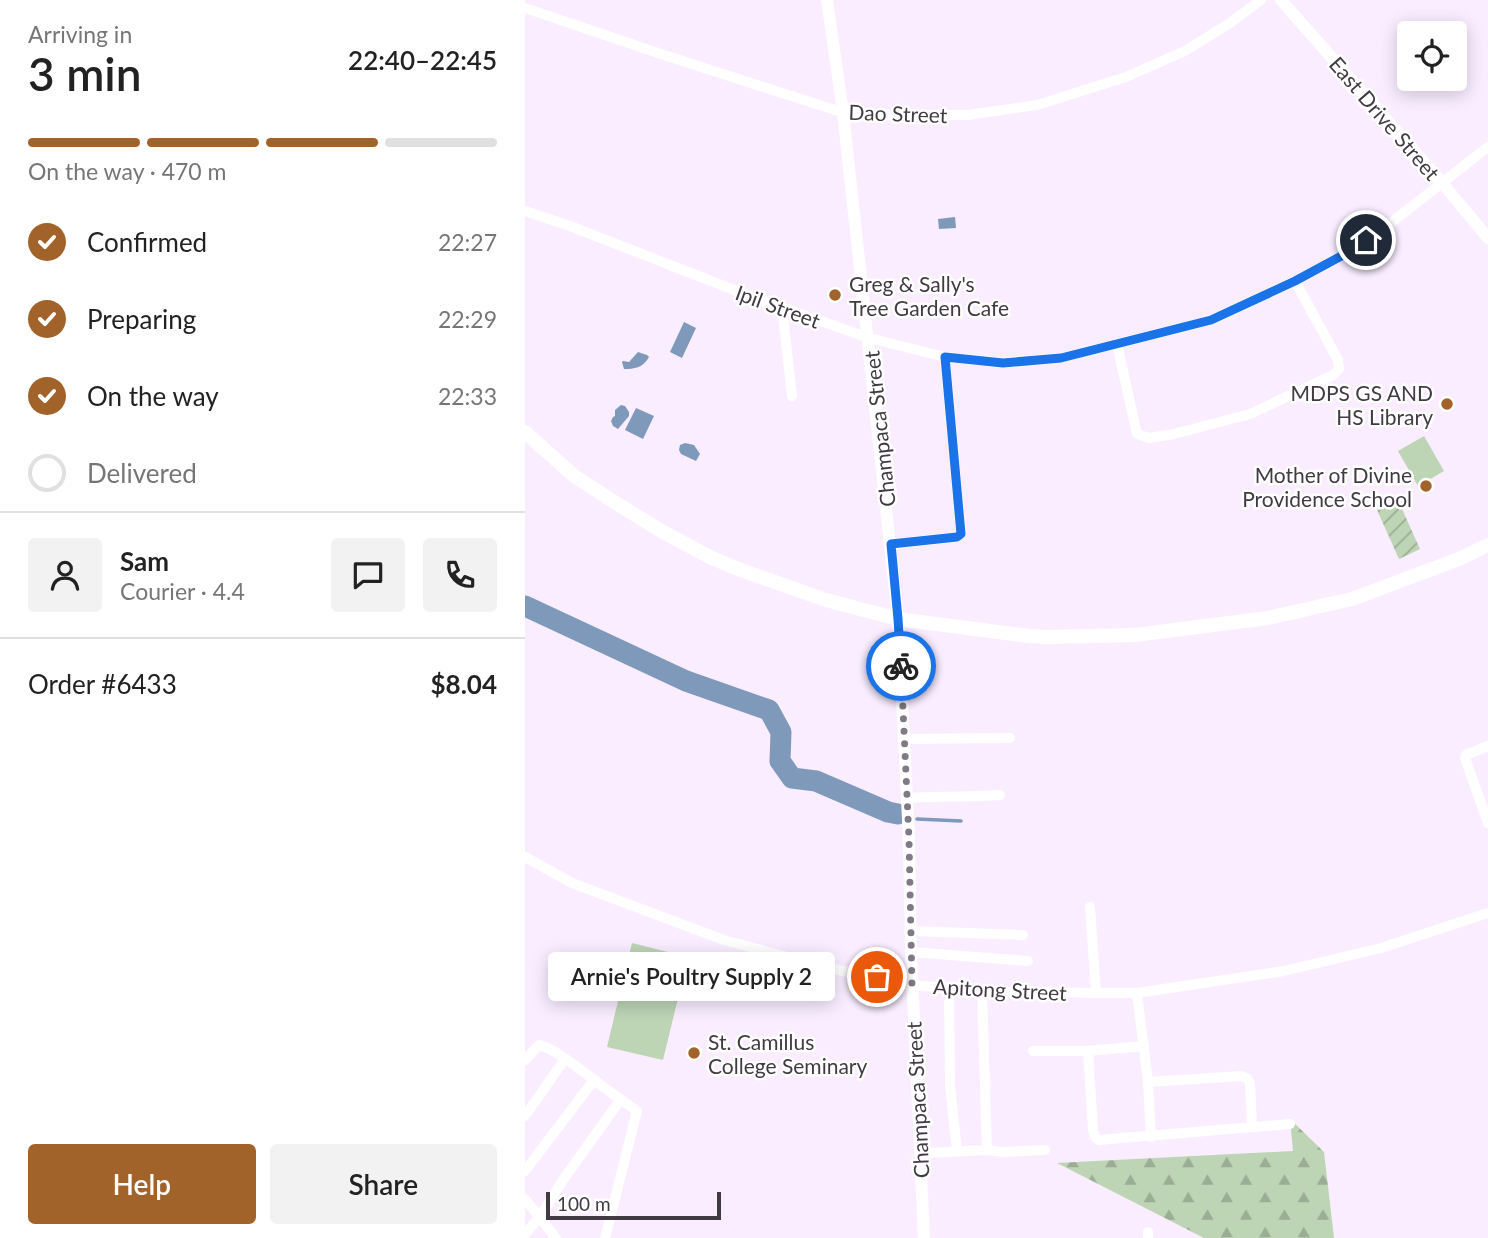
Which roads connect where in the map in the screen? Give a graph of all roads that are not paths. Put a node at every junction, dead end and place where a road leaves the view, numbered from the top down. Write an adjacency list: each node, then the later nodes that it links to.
1 (827, 0): 5 (street, Champaca Street)
2 (1261, 0): 5 (street, Dao Street)
3 (1281, 0): 7 (street, East Drive Street)
4 (525, 8): 5 (street, Dao Street)
5 (843, 112): 12 (street, Champaca Street)
6 (1488, 147): 7 (street, Ipil Street)
7 (1443, 184): 9 (street, East Drive Street); 10 (street, Ipil Street)
8 (525, 211): 11 (street, Ipil Street)
9 (1488, 238)
10 (1295, 281): 13 (street, Ipil Street); 13 (street)
11 (782, 307): 12 (street, Ipil Street); 15 (street)
12 (869, 338): 14 (street, Ipil Street); 17 (street, Champaca Street)
13 (1117, 344): 14 (street, Ipil Street)
14 (945, 357): 17 (street)
15 (792, 396)
16 (525, 432): 19 (main road)
17 (891, 544): 19 (street, Champaca Street)
18 (1488, 545): 19 (main road)
19 (898, 619): 21 (street, Champaca Street)
20 (1010, 737): 21 (street)
21 (904, 739): 24 (street, Champaca Street)
22 (1488, 746): 25 (street)
23 (1000, 795): 24 (street)
24 (907, 798): 29 (street, Champaca Street)
25 (1488, 823)
26 (525, 857): 33 (street, Apitong Street)
27 (1090, 908): 36 (street)
28 (1488, 913): 37 (street, Apitong Street)
29 (911, 931): 30 (street); 31 (street, Champaca Street)
30 (1023, 935)
31 (911, 952): 32 (street); 33 (street, Champaca Street)
32 (1028, 961)
33 (912, 985): 34 (street, Apitong Street); 60 (street, Champaca Street)
34 (949, 989): 35 (street, Apitong Street); 52 (street)
35 (982, 991): 36 (street, Apitong Street); 50 (street)
36 (1096, 993): 37 (street, Apitong Street)
37 (1137, 993): 38 (street)
38 (1143, 1045): 40 (street); 44 (street)
39 (1033, 1051): 40 (street)
40 (1089, 1051): 49 (street)
41 (565, 1059): 42 (street); 43 (street); 46 (street)
42 (525, 1060)
43 (594, 1080): 45 (street); 54 (street)
44 (1148, 1082): 48 (street); 49 (street)
45 (621, 1099): 56 (street); 59 (street)
46 (525, 1116)
47 (1290, 1124): 48 (street)
48 (1252, 1126): 49 (street)
49 (1151, 1137)
50 (987, 1150): 51 (street); 52 (street)
51 (1045, 1150)
52 (957, 1151): 53 (street)
53 (930, 1153)
54 (525, 1171)
55 (525, 1199): 56 (street)
56 (539, 1217): 57 (street); 58 (street)
57 (525, 1234)
58 (556, 1238)
59 (605, 1238)
60 (923, 1238)

